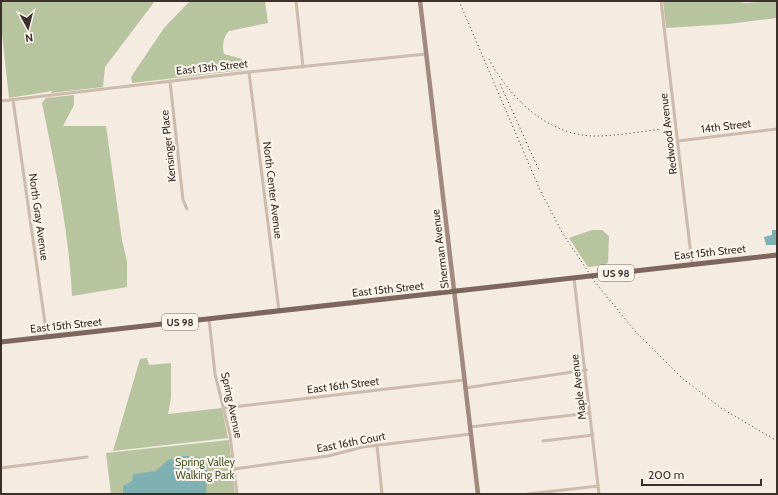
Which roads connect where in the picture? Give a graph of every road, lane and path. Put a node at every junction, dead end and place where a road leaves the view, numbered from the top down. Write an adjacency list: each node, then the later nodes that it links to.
1 (296, 1): 5 (street)
2 (420, 1): 4 (street, Sherman Avenue)
3 (660, 1): 11 (street, Redwood Avenue)
4 (426, 54): 5 (street, East 13th Street); 16 (street, Sherman Avenue)
5 (303, 67): 6 (street, East 13th Street)
6 (249, 72): 7 (street, East 13th Street); 17 (street, North Center Avenue)
7 (170, 81): 8 (street, East 13th Street); 12 (street, Kensinger Place)
8 (13, 100): 9 (street, East 13th Street); 19 (street, North Gray Avenue)
9 (1, 101)
10 (777, 129): 11 (street, 14th Street)
11 (678, 141): 14 (street, Redwood Avenue)
12 (187, 209)
13 (777, 255): 14 (main road, East 15th Street / US 98)
14 (692, 264): 15 (main road, East 15th Street / US 98)
15 (574, 278): 16 (main road, East 15th Street / US 98); 21 (street, Maple Avenue)
16 (454, 291): 17 (main road, East 15th Street / US 98); 22 (street, Sherman Avenue)
17 (279, 311): 18 (main road, East 15th Street / US 98)
18 (209, 319): 19 (main road, East 15th Street / US 98); 24 (street, Spring Avenue)
19 (47, 337): 20 (main road, East 15th Street / US 98)
20 (1, 342)
21 (586, 370): 23 (street); 25 (street, Maple Avenue)
22 (464, 380): 23 (street, Sherman Avenue); 24 (street, East 16th Street)
23 (465, 388): 26 (street, Sherman Avenue)
24 (224, 408): 33 (street, Spring Avenue)
25 (590, 413): 26 (street); 28 (street, Maple Avenue)
26 (470, 426): 27 (street, Sherman Avenue)
27 (471, 434): 30 (street, East 16th Court); 37 (street, Sherman Avenue)
28 (593, 435): 29 (street); 34 (street, Maple Avenue)
29 (543, 441)
30 (377, 445): 33 (street, East 16th Court); 36 (street)
31 (87, 457): 32 (street)
32 (1, 468)
33 (234, 469): 35 (street, Spring Avenue)
34 (598, 486): 38 (street); 39 (street, Maple Avenue)
35 (237, 494)
36 (382, 494)
37 (478, 494)
38 (528, 494)
39 (599, 494)

